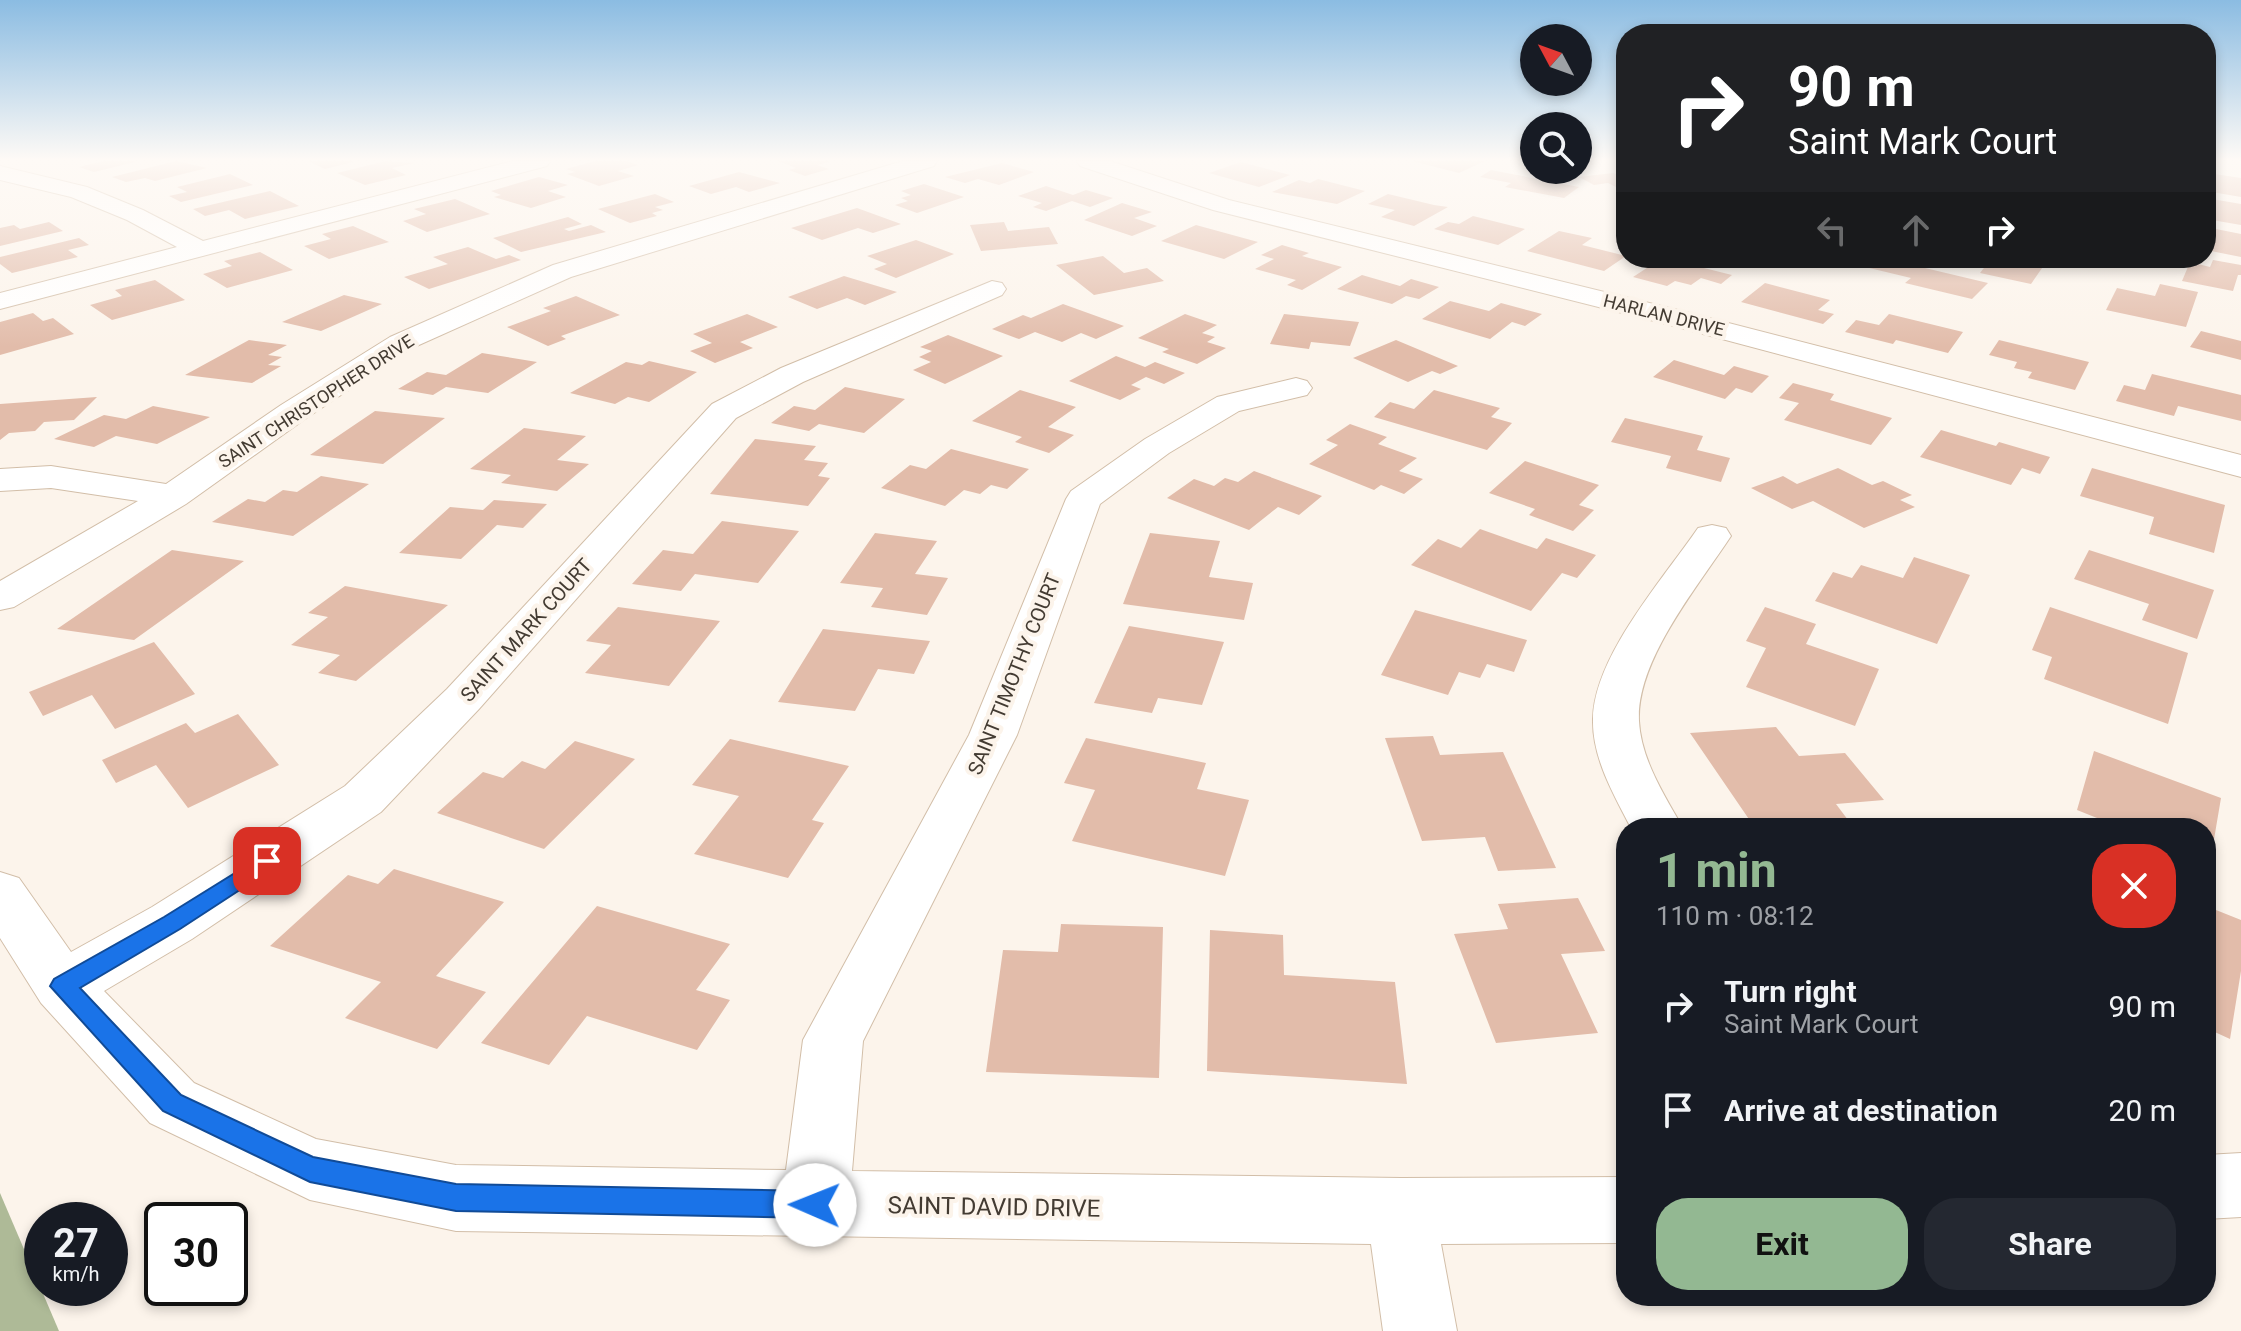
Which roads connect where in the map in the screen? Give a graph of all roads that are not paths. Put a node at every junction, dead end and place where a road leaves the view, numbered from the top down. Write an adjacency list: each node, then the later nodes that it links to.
1 (151, 223): 5 (street)
2 (293, 223): 5 (street)
3 (720, 223): 11 (street, SAINT CHRISTOPHER DRIVE)
4 (1294, 223): 9 (street, HARLAN DRIVE)
5 (200, 249): 7 (street)
6 (992, 289): 16 (street, SAINT MARK COURT)
7 (0, 301)
8 (1296, 388): 19 (street, SAINT TIMOTHY COURT)
9 (2241, 466)
10 (0, 480): 11 (street)
11 (173, 496): 13 (street, SAINT CHRISTOPHER DRIVE)
12 (1712, 536): 14 (street)
13 (0, 598)
14 (1652, 818)
15 (0, 893): 16 (street, SAINT DAVID DRIVE)
16 (62, 986): 19 (street, SAINT DAVID DRIVE)
17 (2241, 1185): 18 (street)
18 (2216, 1186)
19 (815, 1205): 21 (street, SAINT DAVID DRIVE)
20 (1616, 1210): 21 (street, SAINT DAVID DRIVE)
21 (1401, 1211): 22 (street)
22 (1420, 1331)

